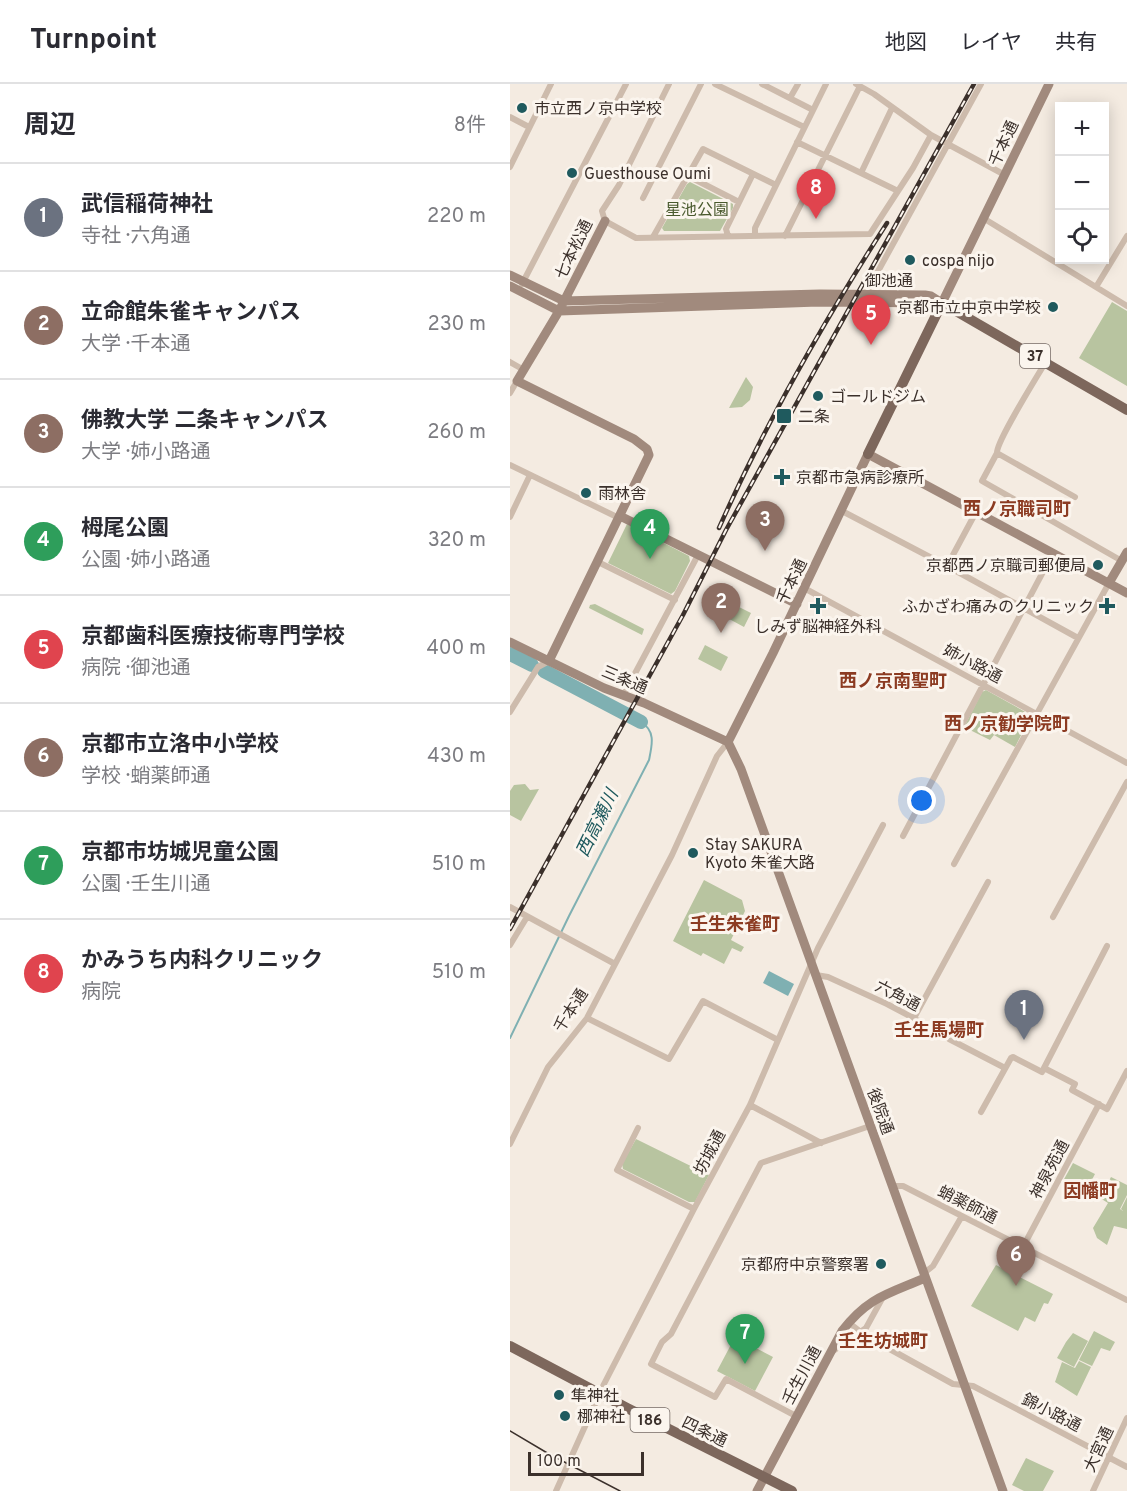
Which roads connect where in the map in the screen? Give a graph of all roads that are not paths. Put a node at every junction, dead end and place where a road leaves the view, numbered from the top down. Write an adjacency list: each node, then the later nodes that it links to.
1 (551, 84): 17 (street)
2 (626, 84): 39 (street)
3 (669, 84): 32 (street, 七本松通)
4 (701, 84): 29 (street)
5 (715, 84): 16 (street)
6 (765, 84): 12 (street)
7 (798, 84): 12 (street)
8 (826, 84): 14 (street)
9 (981, 84): 20 (street)
10 (1049, 84): 25 (street, 千本通)
11 (858, 85): 13 (street); 21 (street)
12 (790, 98): 14 (street)
13 (892, 108): 18 (street); 23 (street)
14 (813, 110): 16 (street)
15 (510, 117): 17 (street)
16 (804, 127): 19 (street)
17 (529, 128): 22 (street)
18 (931, 135): 20 (street); 28 (street)
19 (797, 142): 21 (street); 27 (street)
20 (947, 144): 25 (street); 41 (street)
21 (825, 155): 23 (street); 35 (street)
22 (511, 163)
23 (861, 173): 28 (street)
24 (753, 174): 26 (street); 27 (street); 30 (street)
25 (1005, 175): 31 (street, 千本通)
26 (688, 177): 30 (street); 37 (street)
27 (776, 185): 34 (street)
28 (898, 191): 35 (street)
29 (643, 198)
30 (739, 202): 33 (street)
31 (983, 218): 40 (street); 44 (street, 千本通)
32 (605, 221): 37 (street); 42 (street, 七本松通)
33 (728, 236): 34 (street); 37 (street)
34 (755, 236): 35 (street)
35 (785, 236)
36 (1127, 236): 40 (street)
37 (654, 237)
38 (510, 275): 39 (street, 御池通)
39 (517, 286): 42 (street, 御池通); 46 (street, 御池通)
40 (1096, 287): 45 (street)
41 (865, 295): 43 (street, 御池通); 44 (street, 御池通)
42 (564, 301): 43 (street, 御池通); 46 (street, 七本松通)
43 (687, 302): 44 (street, 御池通); 46 (street, 御池通)
44 (942, 303): 48 (main road, 37); 54 (main road, 千本通)
45 (1127, 306)
46 (560, 311): 49 (street, 七本松通)
47 (510, 362): 49 (street)
48 (1045, 363): 52 (main road, 37); 53 (street)
49 (524, 370): 50 (street, 七本松通)
50 (517, 381): 51 (street, 七本松通); 61 (street)
51 (510, 393)
52 (1127, 410)
53 (997, 453): 57 (street); 65 (street)
54 (868, 454): 58 (street, 千本通); 59 (street)
55 (510, 465): 56 (street)
56 (530, 475): 60 (street); 61 (street)
57 (1075, 497)
58 (842, 511): 67 (street); 69 (street, 千本通)
59 (976, 512): 63 (street); 67 (street)
60 (510, 517)
61 (620, 517): 64 (street); 66 (street)
62 (1127, 552): 65 (street)
63 (1053, 553): 68 (street); 73 (street)
64 (698, 555): 71 (street); 72 (street)
65 (1122, 561): 68 (street)
66 (598, 562): 71 (street); 76 (street)
67 (947, 566): 73 (street)
68 (1109, 583): 70 (street); 74 (street)
69 (804, 588): 72 (street, 千本通); 77 (street, 姉小路通)
70 (1127, 593)
71 (675, 600): 78 (street)
72 (796, 604): 81 (street, 千本通)
73 (1023, 608): 74 (street); 77 (street)
74 (1078, 638): 80 (street)
75 (510, 642): 76 (street, 三条通)
76 (549, 661): 78 (street, 三条通); 79 (street)
77 (983, 685): 80 (street, 姉小路通); 85 (street)
78 (624, 696): 81 (street, 三条通)
79 (510, 712)
80 (1037, 714): 82 (street, 姉小路通); 86 (street)
81 (728, 742): 93 (street, 後院通); 94 (street, 千本通)
82 (1127, 763)
83 (1127, 782): 90 (street)
84 (883, 825): 93 (street, 坊城通)
85 (903, 836)
86 (954, 864)
87 (988, 882): 97 (street)
88 (510, 907): 89 (street)
89 (527, 917): 91 (street); 94 (street)
90 (1053, 917)
91 (510, 945)
92 (1107, 946): 100 (street)
93 (812, 963): 95 (street, 後院通); 98 (street, 坊城通)
94 (615, 964): 96 (street, 千本通)
95 (816, 975): 97 (street, 六角通); 105 (street, 後院通)
96 (586, 1018): 98 (street); 108 (street, 千本通)
97 (914, 1018): 99 (street, 六角通)
98 (778, 1040): 103 (street, 坊城通)
99 (1005, 1068): 100 (street); 104 (street)
100 (1044, 1068): 102 (street)
101 (1127, 1071): 102 (street)
102 (1099, 1104): 112 (street, 神泉苑通)
103 (750, 1105): 107 (street); 110 (street, 坊城通)
104 (981, 1112)
105 (870, 1126): 107 (street); 109 (street, 後院通)
106 (638, 1128): 110 (street)
107 (821, 1143): 122 (street)
108 (510, 1144)
109 (893, 1186): 111 (street, 蛸薬師通); 113 (street, 後院通)
110 (694, 1209): 121 (street, 坊城通)
111 (962, 1216): 112 (street, 蛸薬師通); 113 (street)
112 (1023, 1247): 115 (street, 蛸薬師通)
113 (925, 1275): 114 (street, 壬生川通); 120 (street, 後院通)
114 (885, 1293): 116 (street, 壬生川通); 117 (street)
115 (1127, 1300)
116 (848, 1322): 117 (street, 錦小路通); 119 (street, 壬生川通)
117 (862, 1333): 119 (street); 120 (street, 錦小路通)
118 (510, 1346): 121 (main road, 四条通 / 186)
119 (829, 1354): 122 (street, 壬生川通)
120 (964, 1384): 124 (street, 錦小路通); 130 (street, 後院通)
121 (600, 1394): 126 (main road, 四条通 / 186); 127 (street, 坊城通)
122 (796, 1416): 126 (street, 壬生川通)
123 (1127, 1418): 124 (street, 大宮通)
124 (1109, 1456): 125 (street, 錦小路通); 131 (street, 大宮通)
125 (1127, 1467)
126 (764, 1478): 128 (street, 壬生川通); 129 (main road, 四条通 / 186)
127 (556, 1491)
128 (757, 1491)
129 (792, 1491)
130 (1003, 1491)
131 (1092, 1491)

